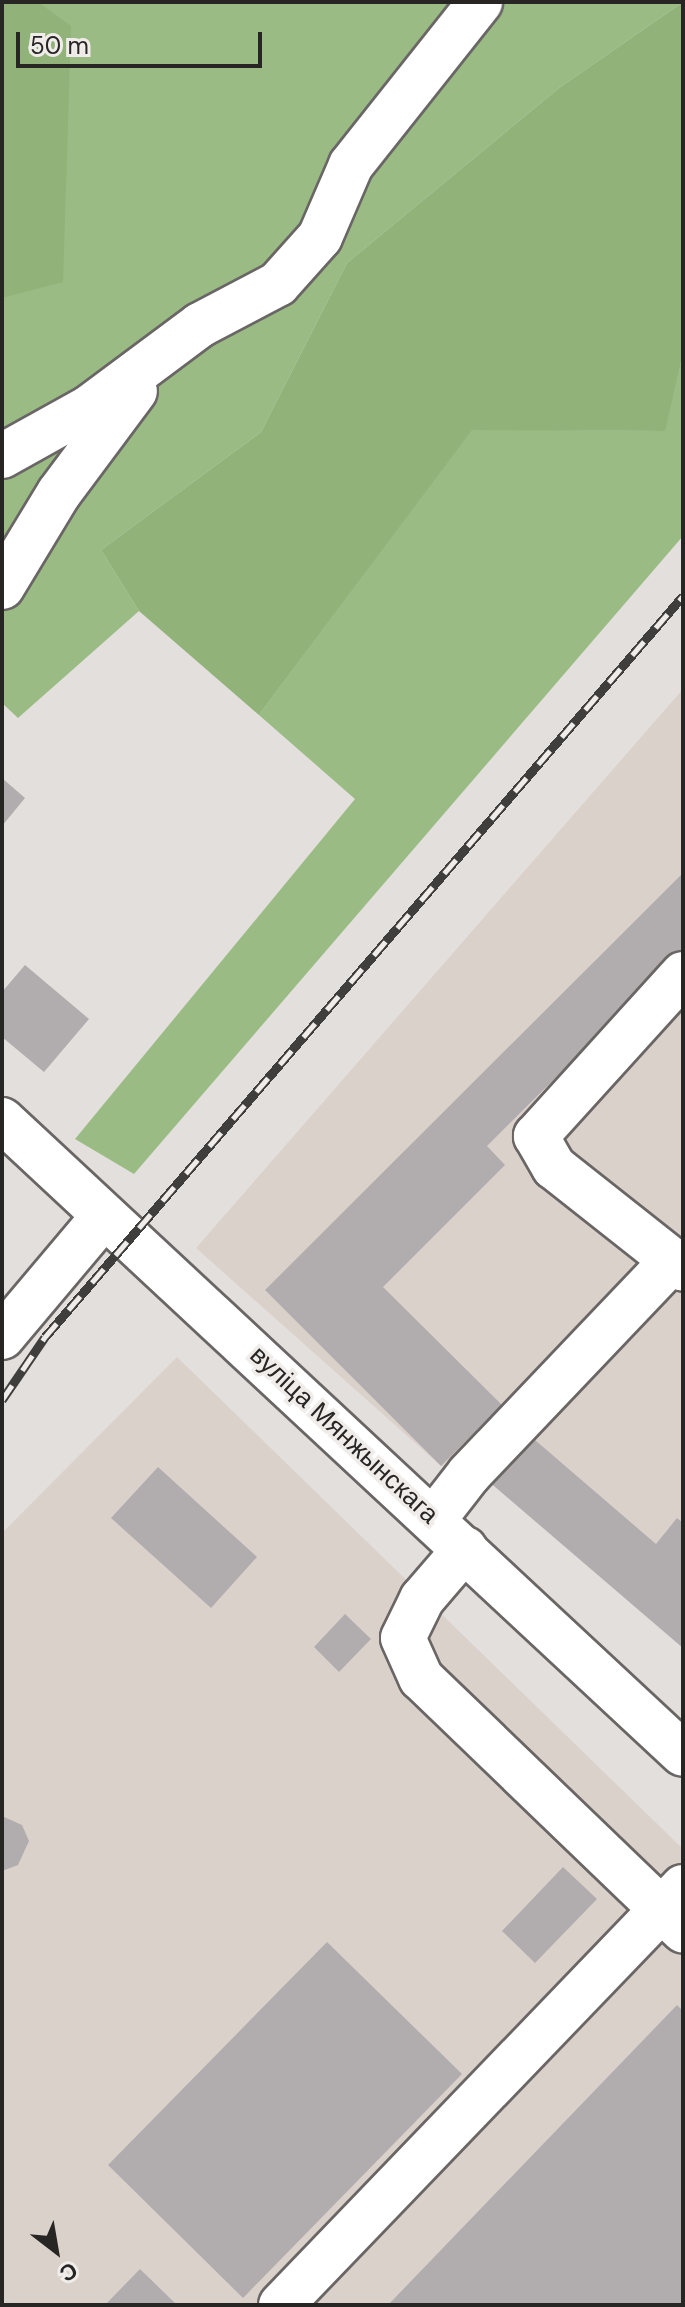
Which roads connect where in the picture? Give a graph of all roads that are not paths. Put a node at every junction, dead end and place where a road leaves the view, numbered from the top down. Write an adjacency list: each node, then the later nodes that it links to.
1 (480, 2): 2 (street)
2 (200, 325): 3 (street); 4 (street)
3 (2, 456)
4 (2, 587)
5 (683, 974): 8 (street)
6 (2, 1120): 7 (street, вуліца Мянжынскага)
7 (104, 1216): 9 (street); 10 (street, вуліца Мянжынскага)
8 (677, 1265): 10 (street)
9 (2, 1337)
10 (434, 1519): 11 (street, вуліца Мянжынскага)
11 (465, 1549): 12 (street, вуліца Мянжынскага); 13 (street)
12 (683, 1754)
13 (676, 1909): 14 (street)
14 (281, 2305)

